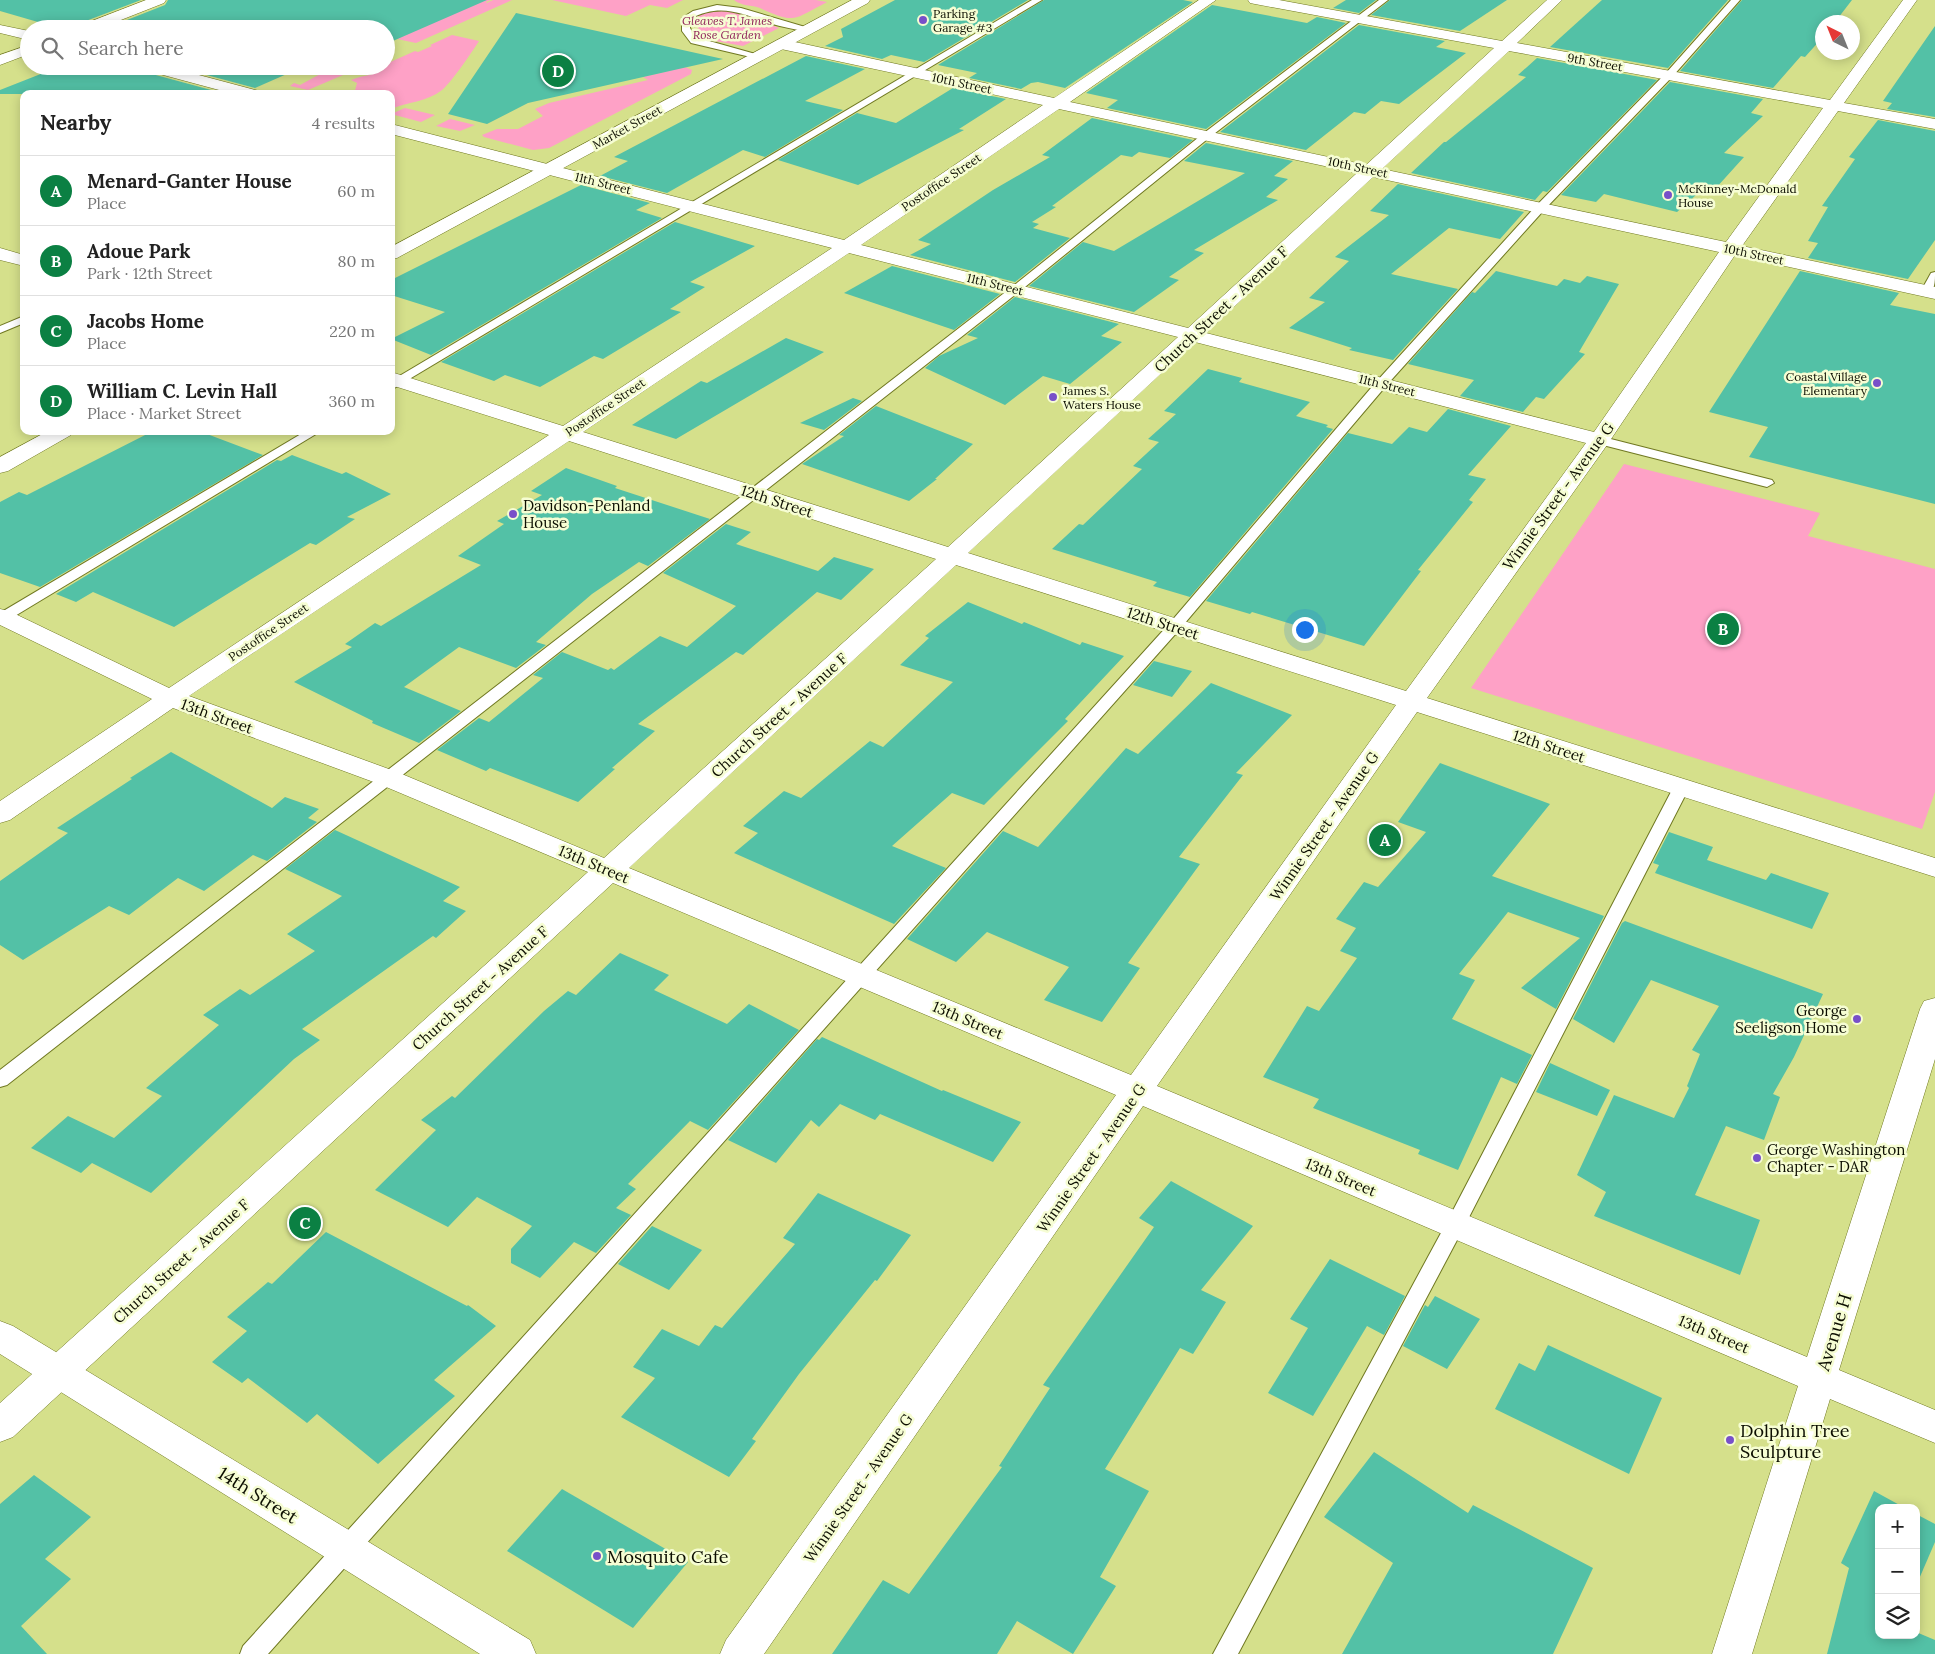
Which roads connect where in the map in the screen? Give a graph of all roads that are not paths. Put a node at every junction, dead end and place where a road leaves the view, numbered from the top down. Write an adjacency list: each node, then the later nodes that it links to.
1 (159, 0): 13 (street)
2 (717, 0): 11 (lane)
3 (863, 0): 15 (street, Market Street)
4 (1038, 0): 22 (lane)
5 (1209, 0): 26 (street, Postoffice Street)
6 (1254, 0): 12 (street, 9th Street)
7 (1384, 0): 12 (lane)
8 (1555, 0): 18 (street, Church Street - Avenue F)
9 (1736, 0): 23 (lane)
10 (1910, 0): 27 (street, Winnie Street - Avenue G)
11 (707, 5): 15 (lane); 20 (lane)
12 (1360, 19): 18 (street, 9th Street); 30 (lane)
13 (107, 20)
14 (0, 29): 16 (street)
15 (808, 29): 17 (street, Market Street)
16 (20, 34)
17 (781, 44): 20 (street, Market Street); 22 (street, 10th Street)
18 (1504, 46): 23 (street, 9th Street); 32 (street, Church Street - Avenue F)
19 (20, 52): 21 (street)
20 (756, 57): 31 (street, Market Street)
21 (0, 60)
22 (916, 73): 26 (street, 10th Street); 33 (lane)
23 (1669, 74): 27 (street, 9th Street); 34 (lane)
24 (180, 75): 25 (street)
25 (238, 90)
26 (1057, 103): 30 (street, 10th Street); 35 (street, Postoffice Street)
27 (1835, 105): 28 (street, 9th Street); 36 (street, Winnie Street - Avenue G)
28 (1935, 124)
29 (395, 130): 31 (street, 11th Street)
30 (1208, 135): 32 (street, 10th Street); 41 (lane)
31 (547, 169): 33 (street, 11th Street); 37 (street, Market Street)
32 (1372, 170): 34 (street, 10th Street); 45 (street, Church Street - Avenue F)
33 (692, 206): 35 (street, 11th Street); 46 (lane)
34 (1540, 208): 36 (street, 10th Street); 48 (lane)
35 (847, 246): 41 (street, 11th Street); 49 (street, Postoffice Street)
36 (1730, 249): 42 (street, 10th Street); 52 (street, Winnie Street - Avenue G)
37 (395, 252)
38 (0, 254): 39 (street)
39 (20, 260)
40 (1935, 275): 42 (lane)
41 (1016, 290): 45 (street, 11th Street); 55 (lane)
42 (1931, 292)
43 (20, 321): 44 (lane)
44 (0, 330)
45 (1192, 335): 48 (street, 11th Street); 56 (street, Church Street - Avenue F)
46 (395, 381)
47 (395, 382): 49 (street, 12th Street)
48 (1381, 384): 52 (street, 11th Street); 58 (lane)
49 (566, 433): 55 (street, 12th Street); 59 (street, Postoffice Street)
50 (57, 435): 53 (street)
51 (308, 435): 57 (lane)
52 (1599, 440): 54 (lane); 60 (street, Winnie Street - Avenue G)
53 (0, 466)
54 (1767, 483)
55 (754, 494): 56 (street, 12th Street); 61 (lane)
56 (952, 556): 58 (street, 12th Street); 65 (street, Church Street - Avenue F)
57 (1, 617): 59 (street, 13th Street)
58 (1174, 627): 60 (street, 12th Street); 66 (lane)
59 (170, 698): 61 (street, 13th Street); 63 (street, Postoffice Street)
60 (1410, 702): 62 (street, 12th Street); 69 (street, Winnie Street - Avenue G)
61 (388, 778): 65 (street, 13th Street); 68 (lane)
62 (1681, 788): 64 (street, 12th Street); 70 (lane)
63 (0, 814)
64 (1935, 868)
65 (610, 870): 66 (street, 13th Street); 72 (street, Church Street - Avenue F)
66 (861, 976): 69 (street, 13th Street); 76 (lane)
67 (1935, 1009): 73 (street, Avenue H)
68 (0, 1080)
69 (1138, 1091): 70 (street, 13th Street); 79 (street, Winnie Street - Avenue G)
70 (1454, 1225): 73 (street, 13th Street); 80 (lane)
71 (0, 1336): 72 (street, 14th Street)
72 (59, 1373): 74 (street, Church Street - Avenue F); 76 (street, 14th Street)
73 (1819, 1378): 75 (street, 13th Street); 81 (street, Avenue H)
74 (0, 1426)
75 (1935, 1427)
76 (346, 1549): 77 (lane); 78 (street, 14th Street)
77 (252, 1654)
78 (516, 1654)
79 (740, 1654)
80 (1226, 1654)
81 (1732, 1654)

